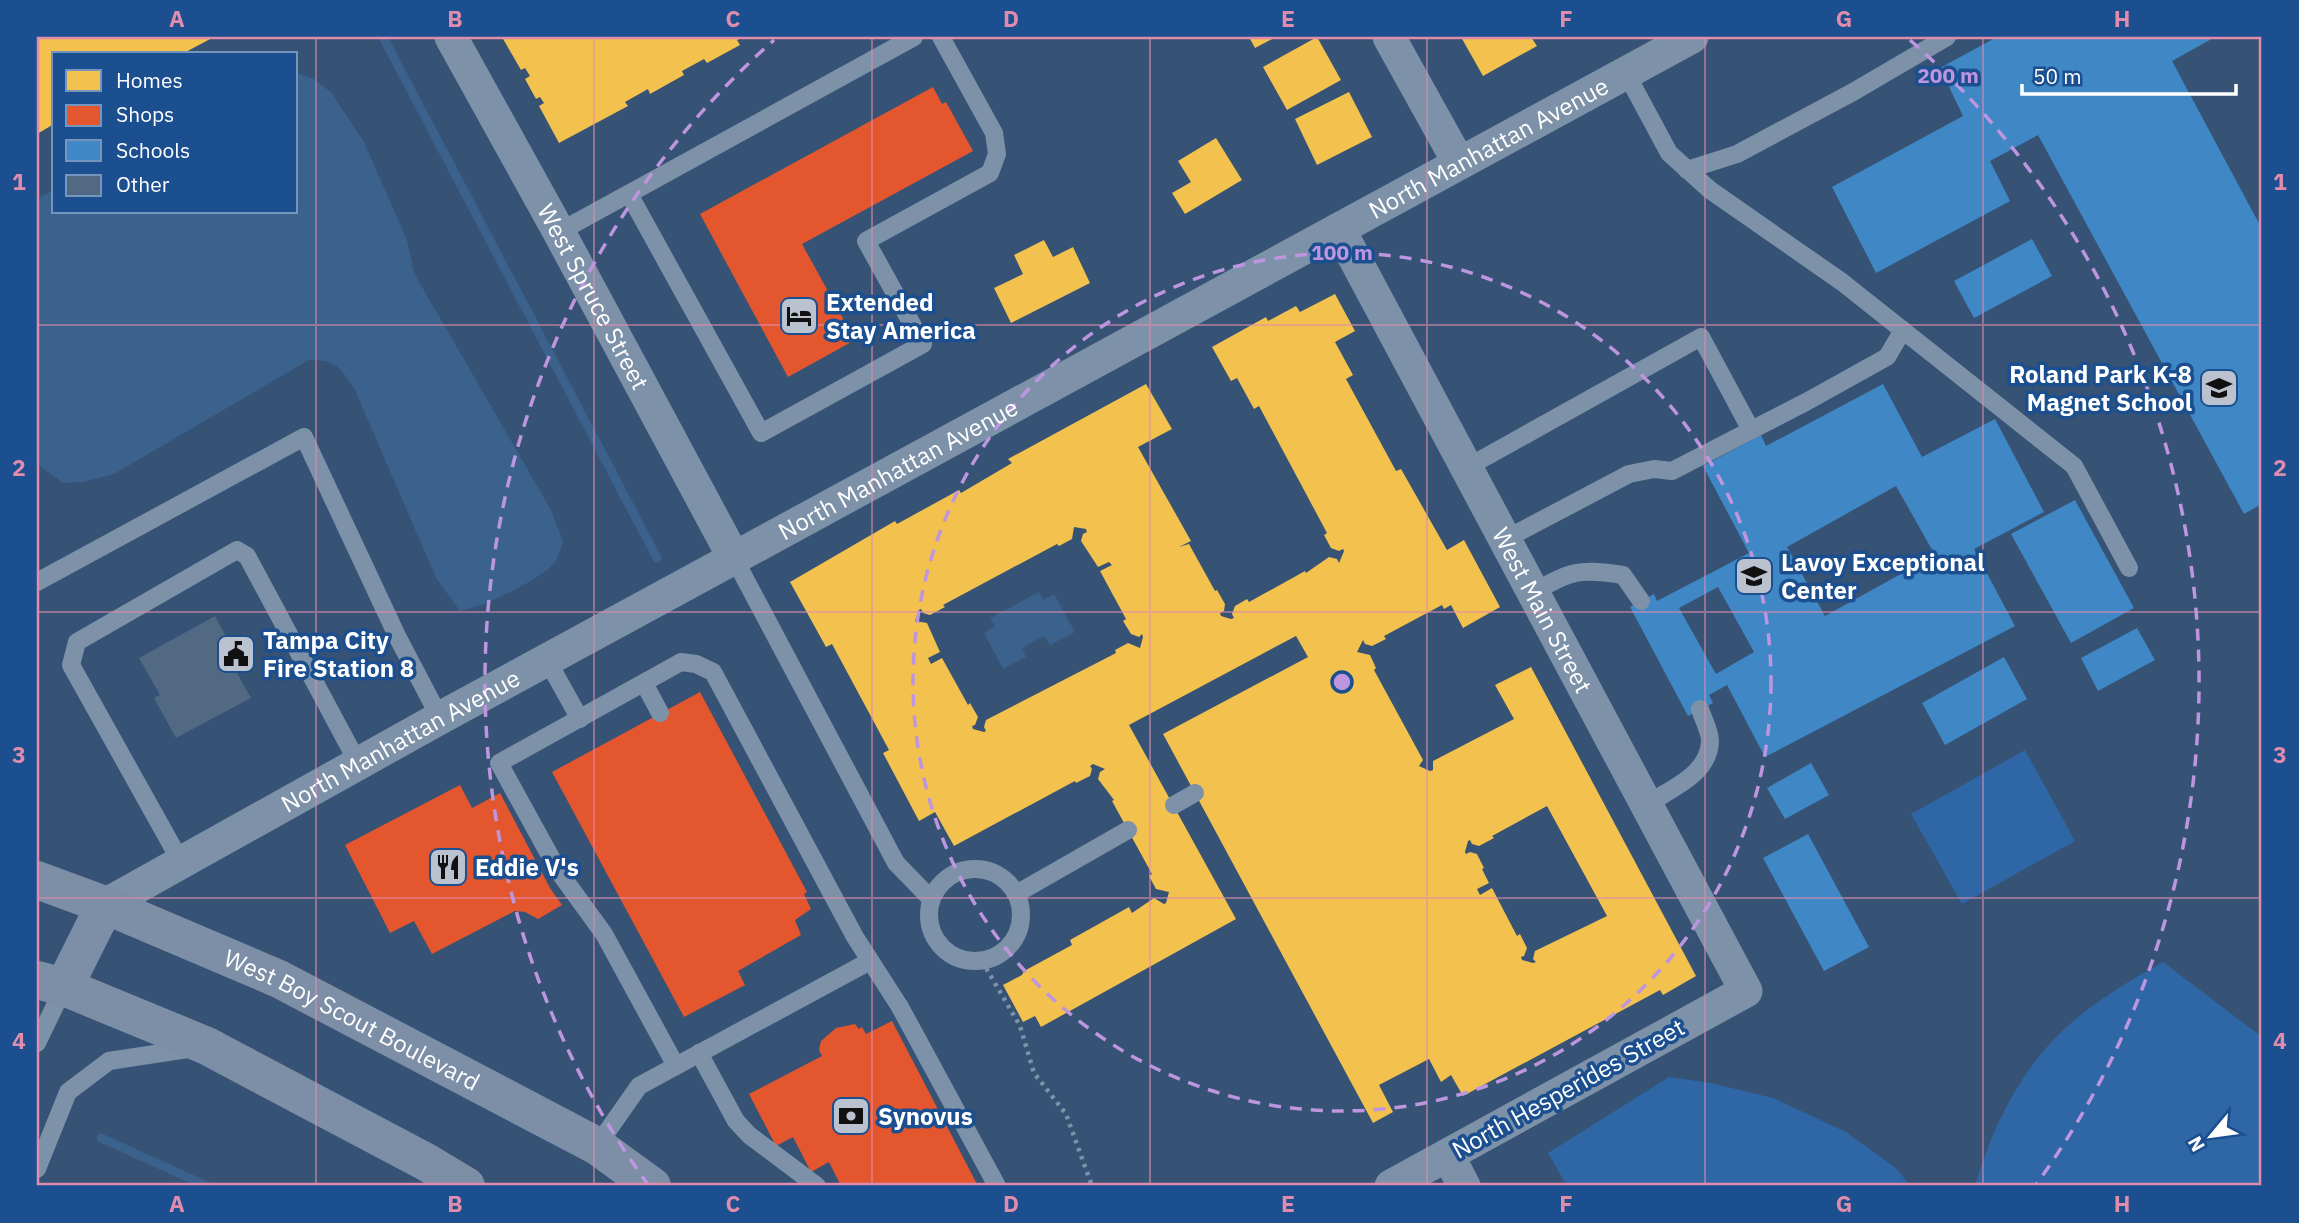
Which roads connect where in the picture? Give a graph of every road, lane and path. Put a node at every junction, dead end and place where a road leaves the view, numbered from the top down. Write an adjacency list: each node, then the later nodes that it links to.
1 (451, 37): 12 (street, West Spruce Street)
2 (914, 37): 10 (lane)
3 (941, 37): 10 (lane)
4 (1389, 37): 8 (street)
5 (1692, 37): 7 (street, North Manhattan Avenue)
6 (1947, 37): 9 (lane)
7 (1626, 73): 8 (street, North Manhattan Avenue); 9 (lane)
8 (1459, 163): 11 (street, North Manhattan Avenue)
9 (1688, 170): 13 (lane)
10 (629, 194): 12 (lane)
11 (1339, 229): 15 (street, West Main Street); 17 (street, North Manhattan Avenue)
12 (559, 232): 17 (street, West Spruce Street)
13 (1903, 330): 14 (lane); 18 (lane)
14 (1751, 430): 15 (lane); 16 (lane)
15 (1466, 468): 16 (street, West Main Street)
16 (1504, 540): 20 (street, West Main Street)
17 (734, 558): 22 (street, North Manhattan Avenue); 36 (lane)
18 (2129, 568)
19 (37, 582): 26 (lane)
20 (1545, 586): 21 (lane); 31 (street, West Main Street)
21 (1641, 601)
22 (547, 660): 26 (street, North Manhattan Avenue); 27 (lane)
23 (644, 683): 25 (lane); 27 (lane); 38 (lane)
24 (1700, 709): 31 (lane)
25 (660, 713)
26 (440, 718): 28 (street, North Manhattan Avenue)
27 (580, 719): 45 (lane)
28 (358, 763): 33 (street, North Manhattan Avenue); 33 (lane)
29 (1195, 793): 30 (lane)
30 (1174, 805)
31 (1646, 805): 41 (street, West Main Street)
32 (1128, 830): 35 (lane)
33 (181, 862): 37 (street, North Manhattan Avenue)
34 (37, 880): 37 (main road, West Boy Scout Boulevard)
35 (1016, 894): 36 (lane); 39 (lane)
36 (931, 899): 39 (lane)
37 (105, 905): 40 (main road); 46 (main road, West Boy Scout Boulevard)
38 (870, 961): 44 (lane); 52 (lane)
39 (982, 961): 53 (path)
40 (50, 983): 42 (lane); 43 (main road)
41 (1745, 991): 47 (street, North Hesperides Street)
42 (37, 1042)
43 (207, 1046): 48 (lane); 49 (main road)
44 (699, 1053): 45 (lane); 51 (lane)
45 (676, 1066): 46 (lane)
46 (597, 1146): 50 (main road, West Boy Scout Boulevard)
47 (1448, 1155): 54 (street, North Hesperides Street); 55 (street)
48 (37, 1169)
49 (466, 1186)
50 (652, 1186)
51 (817, 1186)
52 (997, 1186)
53 (1092, 1186)
54 (1391, 1186)
55 (1464, 1186)

